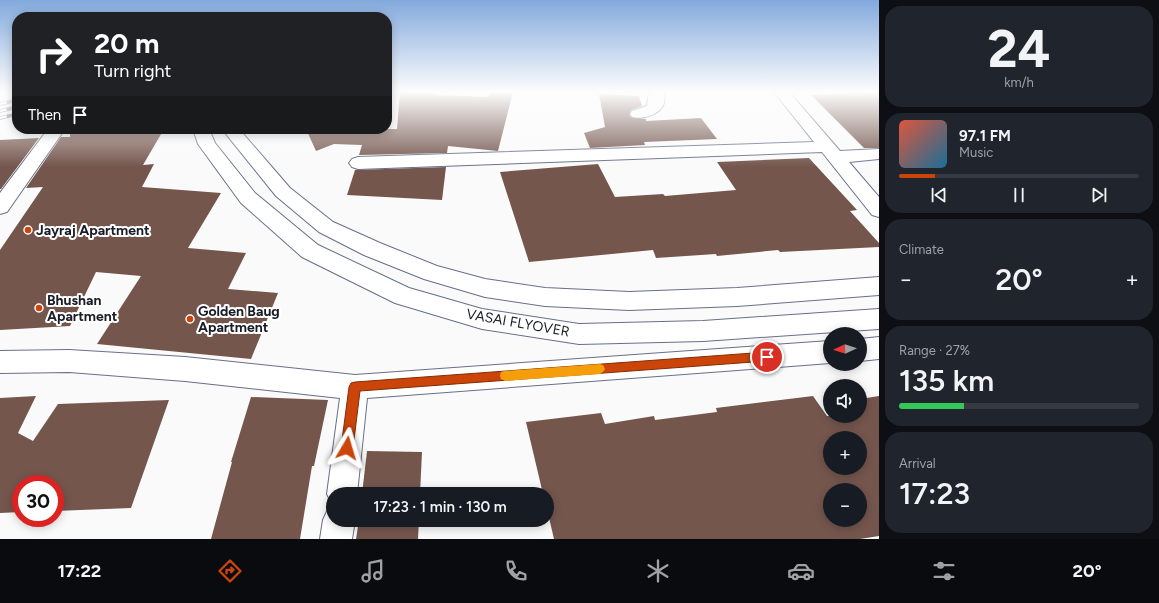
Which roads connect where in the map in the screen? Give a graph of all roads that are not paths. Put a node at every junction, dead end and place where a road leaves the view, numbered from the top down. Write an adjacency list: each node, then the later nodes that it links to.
1 (807, 117): 5 (street)
2 (53, 134): 8 (street)
3 (203, 134): 11 (street, VASAI FLYOVER)
4 (234, 134): 10 (street, VASAI FLYOVER)
5 (832, 152): 6 (street); 7 (street); 9 (street)
6 (879, 154)
7 (358, 163)
8 (0, 207)
9 (879, 210)
10 (876, 286)
11 (879, 319)
12 (879, 348): 13 (street)
13 (867, 349)
14 (823, 353): 16 (street)
15 (0, 362): 16 (street)
16 (355, 387): 17 (street)
17 (343, 487)
18 (338, 527): 19 (street)
19 (336, 539)

